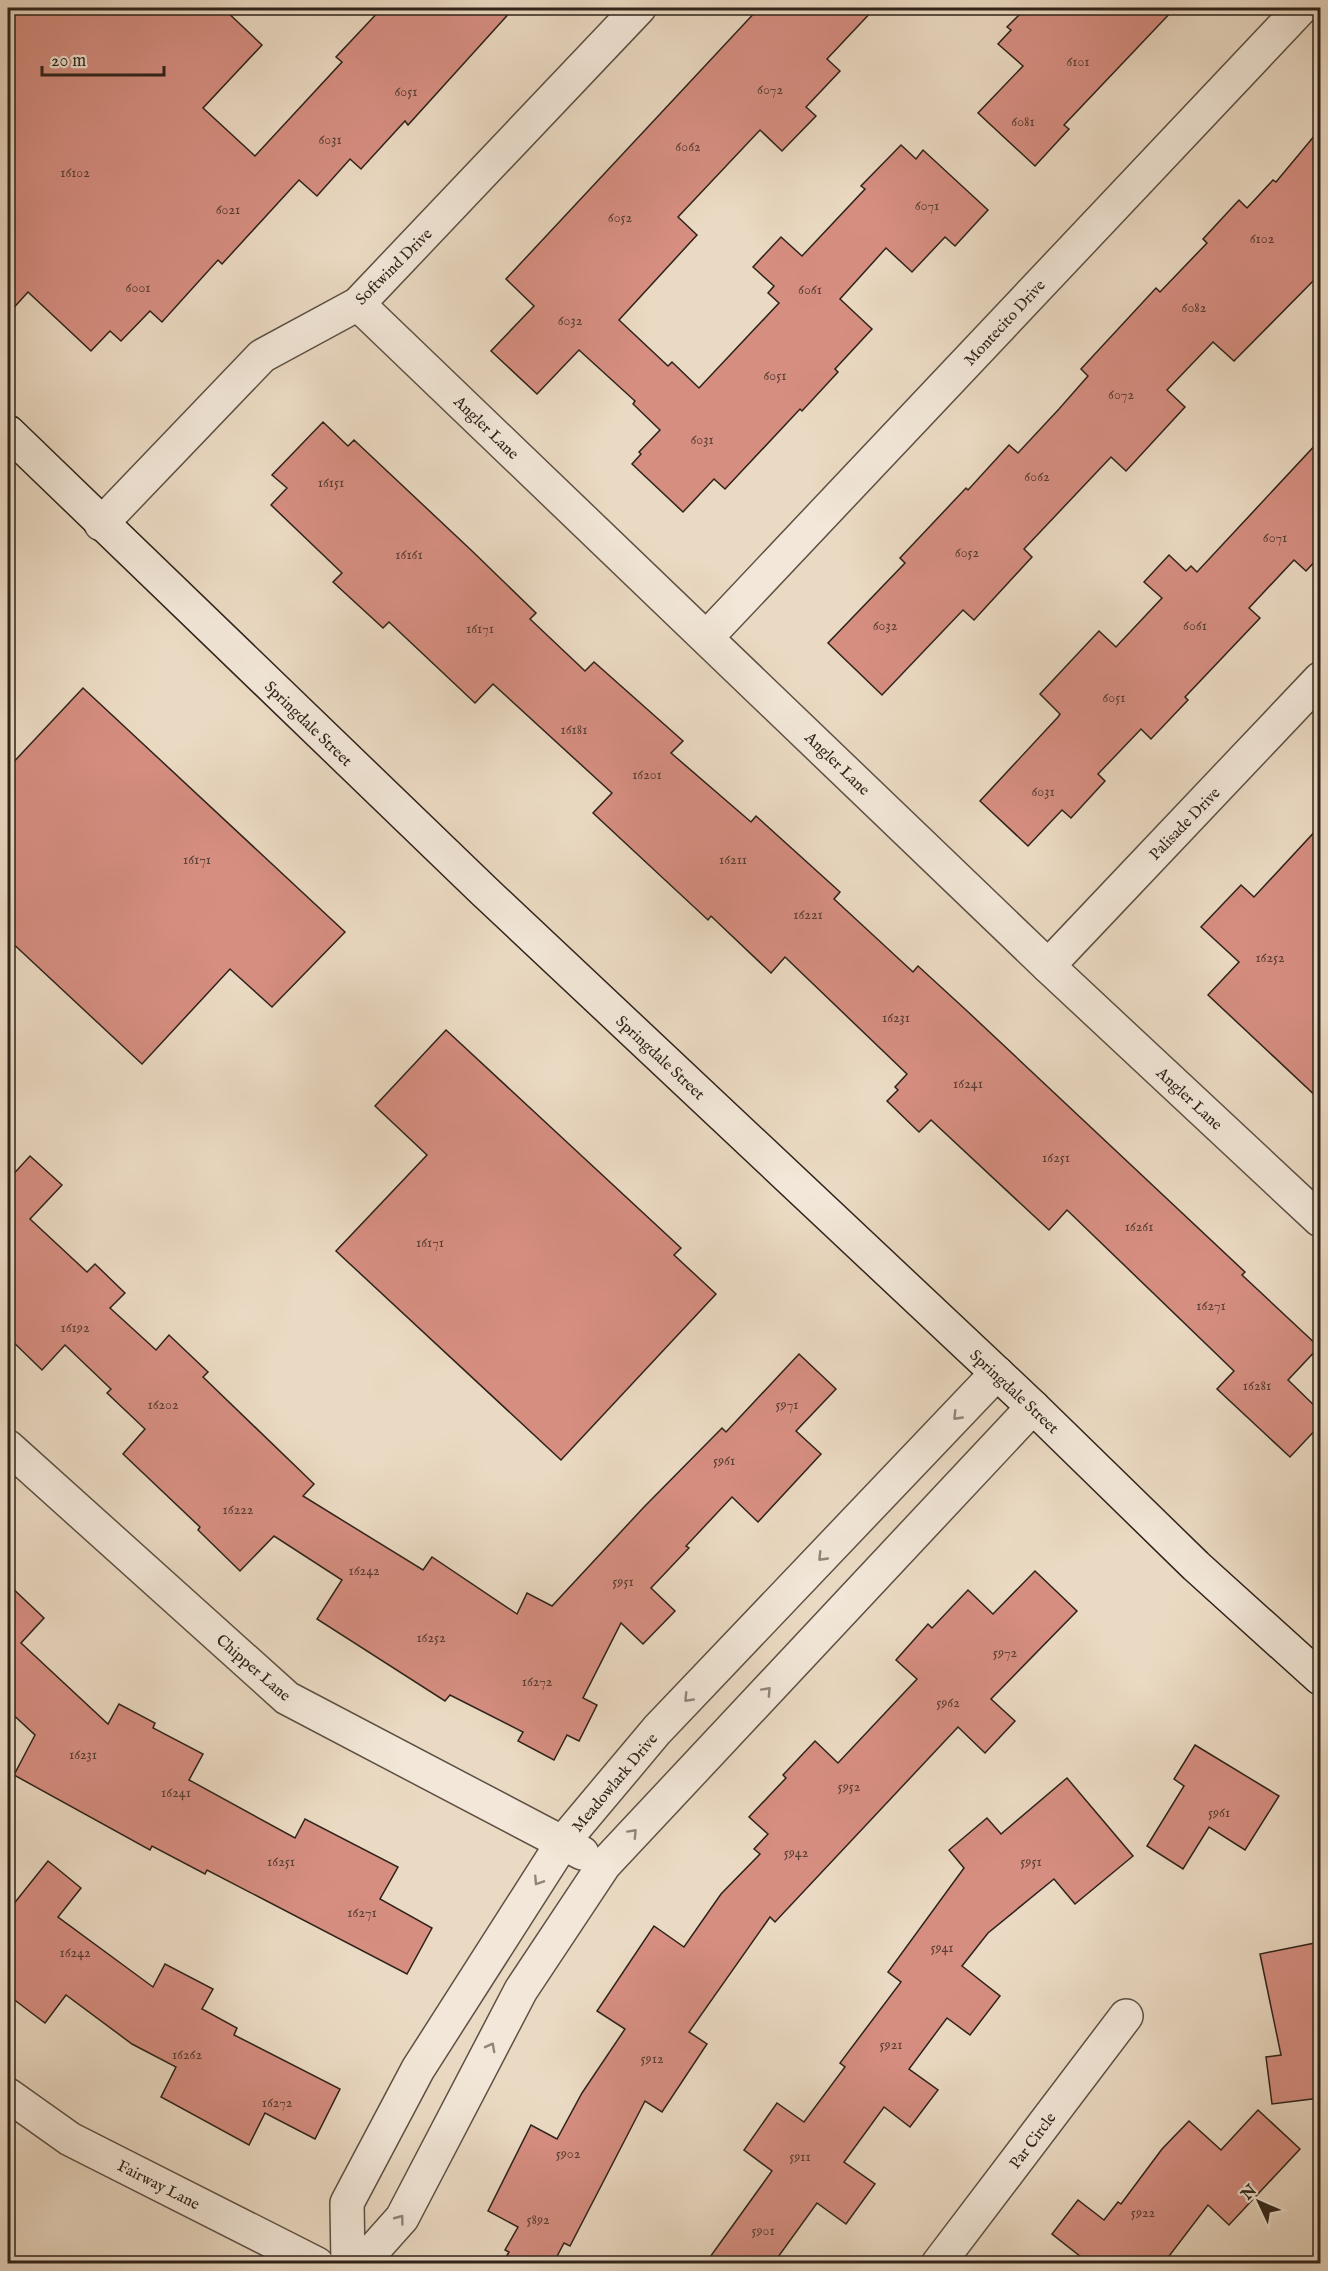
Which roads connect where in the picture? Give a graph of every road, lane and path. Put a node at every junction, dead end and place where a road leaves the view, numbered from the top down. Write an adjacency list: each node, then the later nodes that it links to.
1 (639, 8): 3 (street, Softwind Drive)
2 (1301, 8): 6 (street, Montecito Drive)
3 (358, 304): 5 (street, Softwind Drive); 6 (street, Angler Lane)
4 (8, 432): 5 (street, Springdale Street)
5 (101, 524): 10 (street, Springdale Street)
6 (707, 637): 8 (street, Angler Lane)
7 (1320, 679): 8 (street, Palisade Drive)
8 (1048, 966): 9 (street, Angler Lane)
9 (1320, 1220)
10 (997, 1373): 11 (street, Springdale Street); 14 (street, Meadowlark Drive, one-way to 14)
11 (1033, 1407): 13 (street, Springdale Street); 15 (street, one-way to 11)
12 (8, 1447): 14 (street, Chipper Lane)
13 (1320, 1678)
14 (563, 1842): 15 (street, Chipper Lane); 19 (street, Meadowlark Drive, one-way to 19)
15 (604, 1865): 20 (street, one-way to 15)
16 (1126, 2016): 21 (street, Par Circle)
17 (8, 2094): 18 (street, Fairway Lane)
18 (317, 2264)
19 (348, 2264)
20 (362, 2264)
21 (938, 2264)

